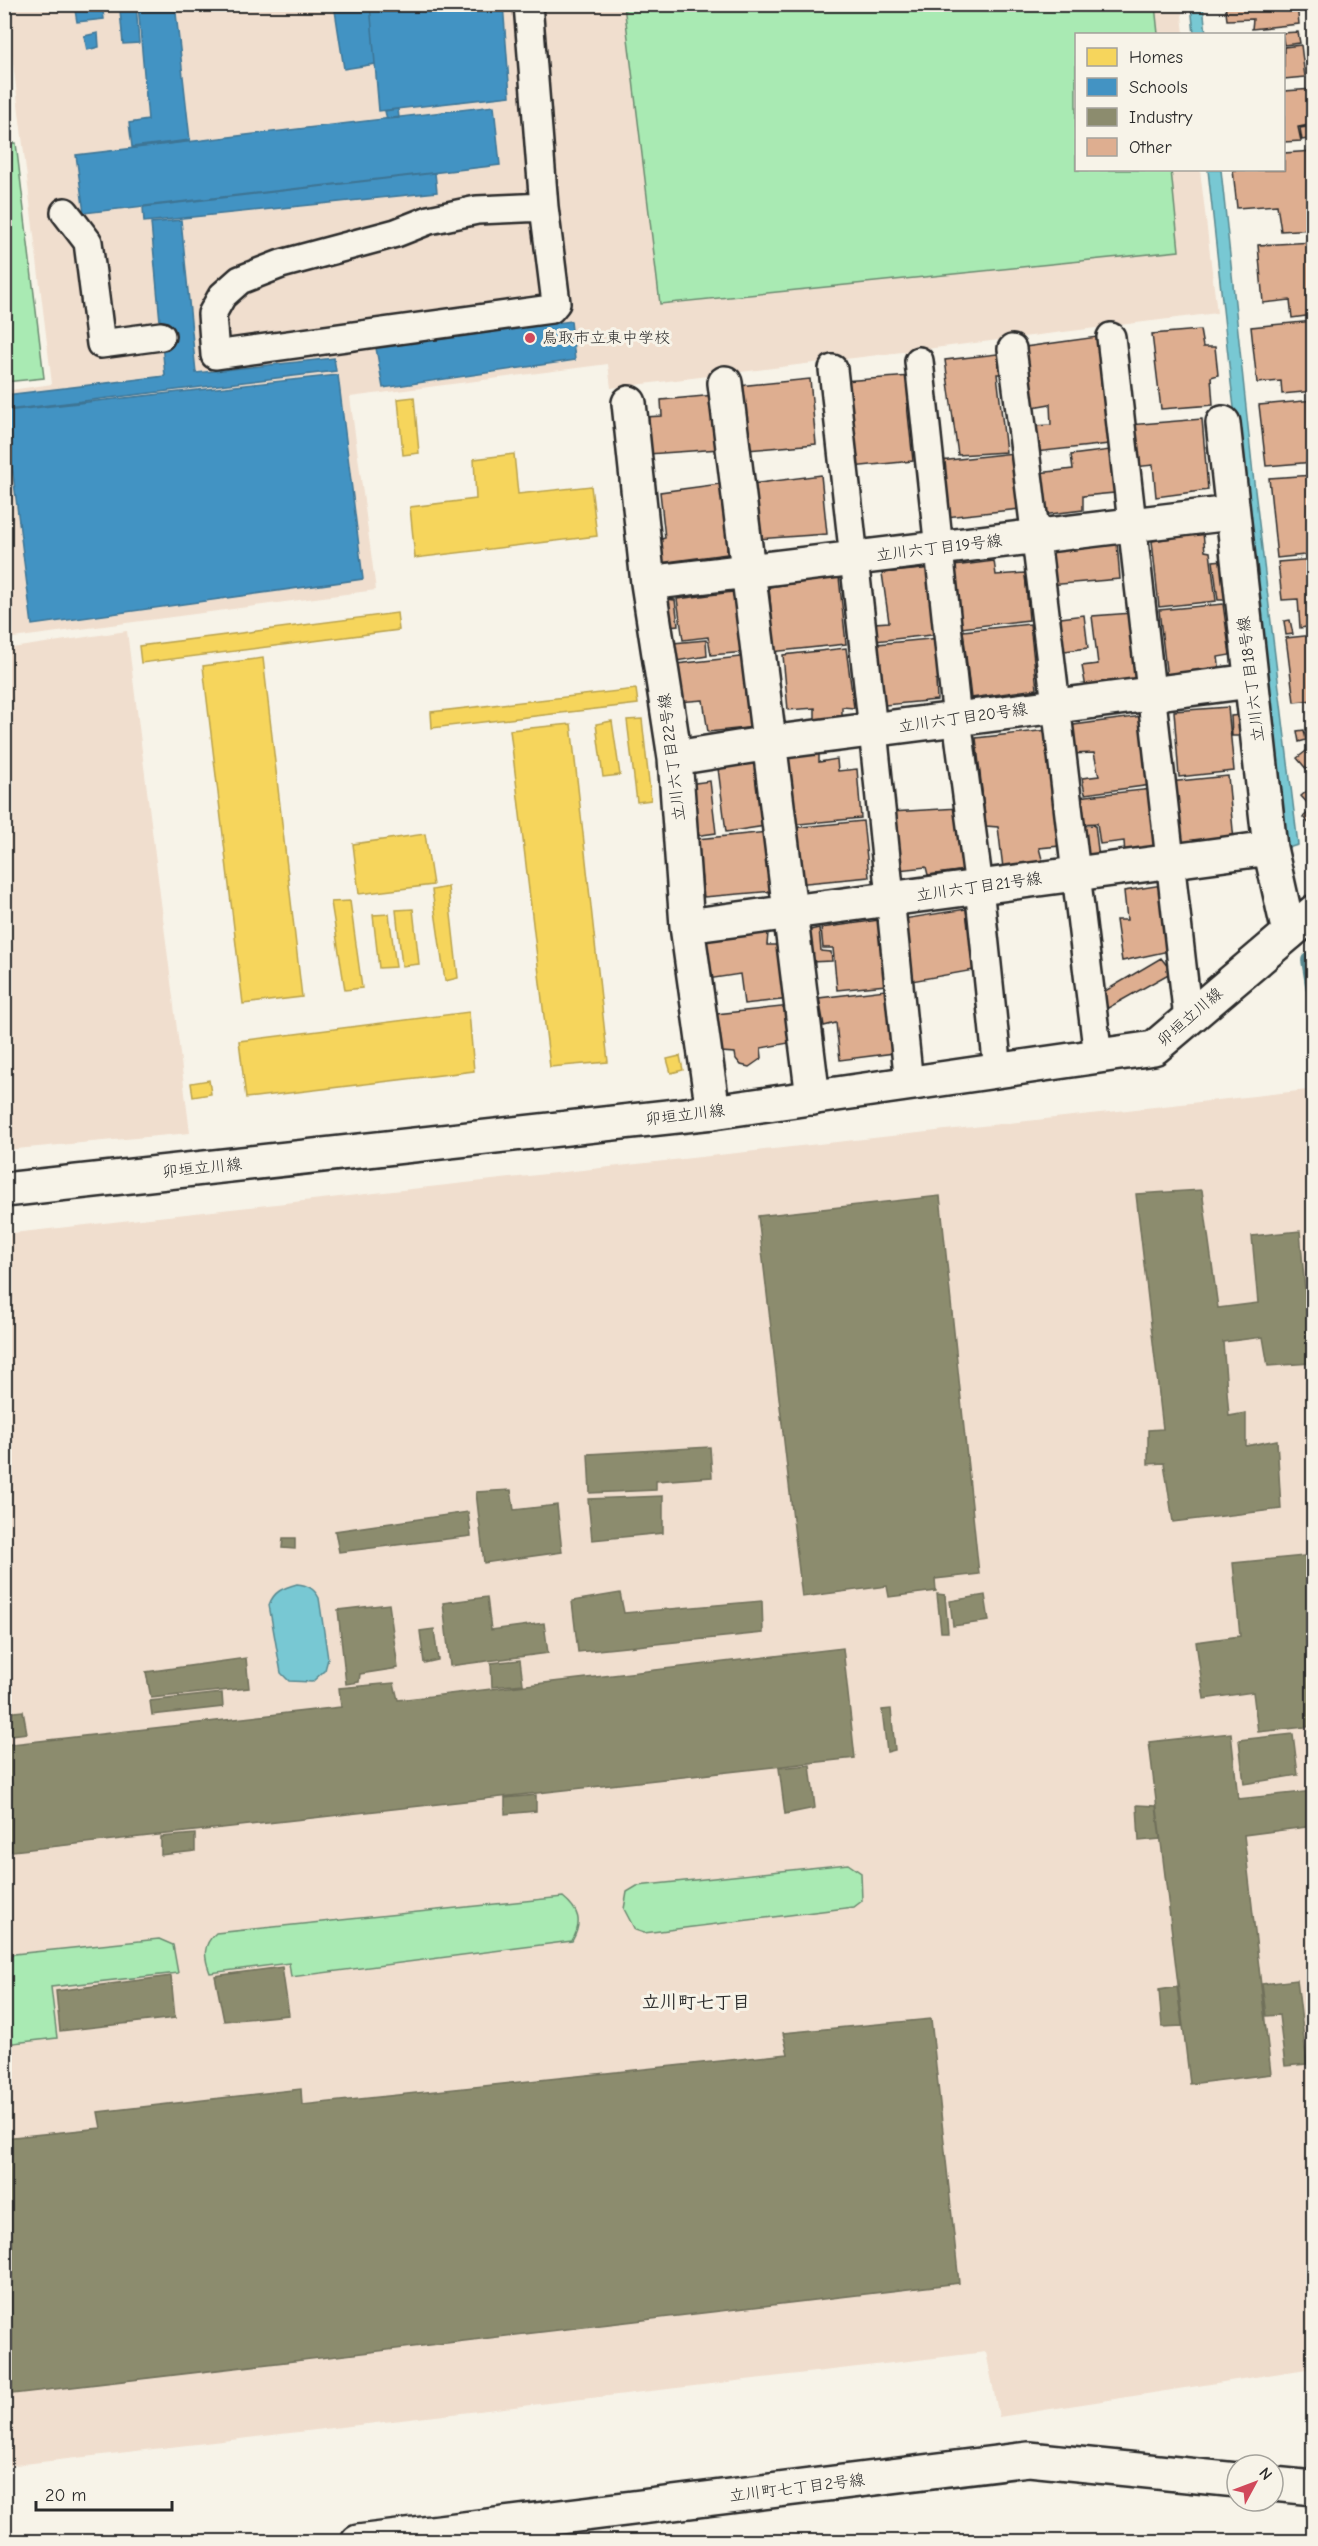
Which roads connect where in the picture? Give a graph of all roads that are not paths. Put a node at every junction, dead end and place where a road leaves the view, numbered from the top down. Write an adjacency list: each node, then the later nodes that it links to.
1 (528, 4): 2 (lane)
2 (544, 207): 2 (lane)
3 (65, 212): 4 (lane)
4 (161, 336)
5 (1111, 337): 13 (lane)
6 (1012, 349): 14 (lane)
7 (919, 361): 15 (lane)
8 (832, 369): 16 (lane)
9 (725, 383): 17 (street)
10 (629, 403): 18 (street, 立川六丁目22号線)
11 (1223, 423): 12 (street, 立川六丁目18号線)
12 (1231, 513): 13 (street, 立川六丁目19号線); 19 (street, 立川六丁目18号線)
13 (1133, 525): 14 (street, 立川六丁目19号線); 20 (lane)
14 (1037, 536): 15 (street, 立川六丁目19号線); 21 (lane)
15 (939, 548): 16 (street, 立川六丁目19号線); 22 (lane)
16 (853, 558): 17 (street, 立川六丁目19号線); 23 (lane)
17 (747, 571): 18 (street, 立川六丁目19号線); 24 (street)
18 (648, 583): 25 (street, 立川六丁目22号線)
19 (1251, 681): 20 (street, 立川六丁目20号線); 26 (street, 立川六丁目18号線)
20 (1151, 694): 21 (street, 立川六丁目20号線); 27 (lane)
21 (1055, 706): 22 (street, 立川六丁目20号線); 28 (lane)
22 (957, 719): 23 (street, 立川六丁目20号線); 29 (lane)
23 (873, 730): 24 (street, 立川六丁目20号線); 30 (lane)
24 (770, 743): 25 (street, 立川六丁目20号線); 31 (street)
25 (675, 758): 33 (street, 立川六丁目22号線)
26 (1270, 848): 27 (street, 立川六丁目21号線); 34 (street, 立川六丁目18号線)
27 (1170, 861): 28 (street, 立川六丁目21号線); 35 (lane)
28 (1076, 874): 29 (street, 立川六丁目21号線); 36 (lane)
29 (980, 887): 30 (street, 立川六丁目21号線); 37 (lane)
30 (890, 898): 31 (street, 立川六丁目21号線); 38 (lane)
31 (790, 912): 33 (street, 立川六丁目21号線); 39 (street)
32 (1314, 912): 34 (street, 卯垣立川線)
33 (687, 926): 40 (street, 立川六丁目22号線)
34 (1289, 933): 35 (street, 卯垣立川線)
35 (1188, 1019): 36 (street, 卯垣立川線)
36 (1098, 1056): 37 (street, 卯垣立川線)
37 (998, 1071): 38 (street, 卯垣立川線)
38 (909, 1084): 39 (street, 卯垣立川線)
39 (813, 1098): 40 (street, 卯垣立川線)
40 (713, 1112): 41 (street, 卯垣立川線)
41 (4, 1190)
42 (1225, 2479): 45 (street, 立川町七丁目2号線)
43 (1285, 2485): 44 (street)
44 (1314, 2488)
45 (358, 2541)

